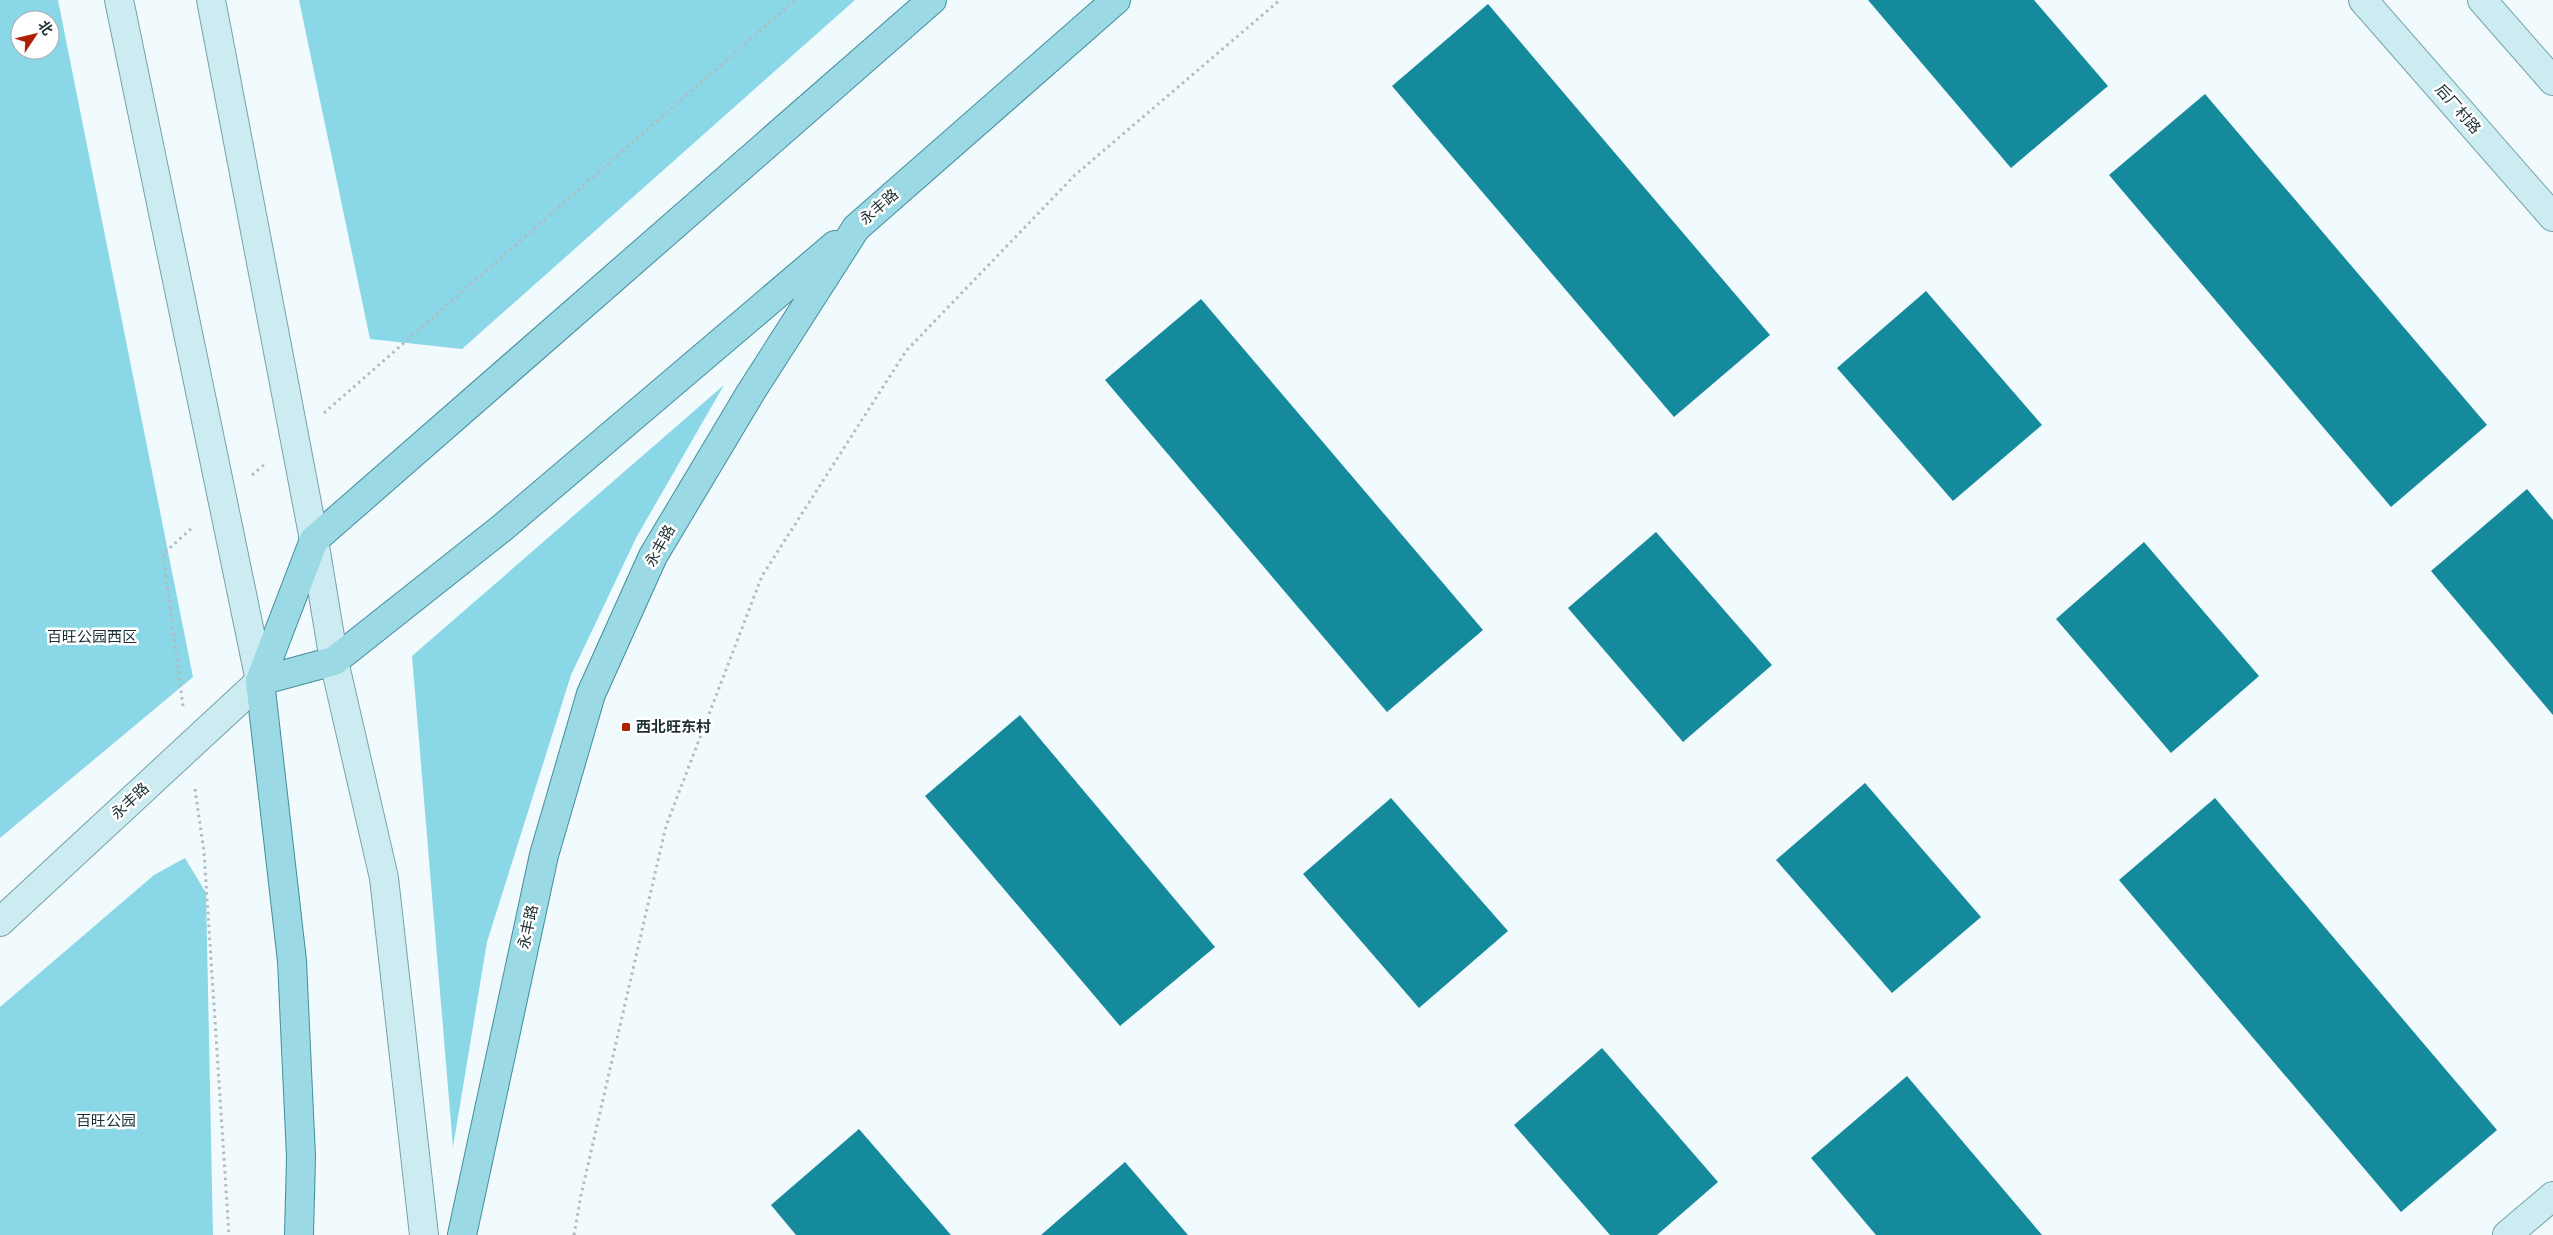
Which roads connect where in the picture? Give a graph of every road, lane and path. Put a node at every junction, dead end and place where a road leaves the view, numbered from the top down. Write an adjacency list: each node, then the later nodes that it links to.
1 (119, 0): 13 (main road)
2 (211, 0): 12 (main road)
3 (795, 0): 12 (path)
4 (932, 0): 14 (main road, 永丰路)
5 (1116, 0): 11 (main road, 永丰路)
6 (1280, 0): 24 (path)
7 (2363, 0): 10 (main road, 后厂村路)
8 (2482, 0): 9 (main road)
9 (2553, 81)
10 (2553, 217)
11 (856, 228): 15 (main road); 23 (main road, 永丰路)
12 (294, 439): 13 (path); 14 (main road)
13 (222, 502): 16 (main road); 17 (path)
14 (314, 540): 15 (main road); 16 (main road, 永丰路)
15 (334, 661): 16 (main road); 22 (main road)
16 (260, 680): 17 (main road, 永丰路); 21 (main road, 永丰路)
17 (189, 746): 18 (main road, 永丰路); 20 (path)
18 (0, 922)
19 (2553, 1196): 25 (main road)
20 (230, 1235)
21 (299, 1235)
22 (424, 1235)
23 (462, 1235)
24 (574, 1235)
25 (2507, 1235)

